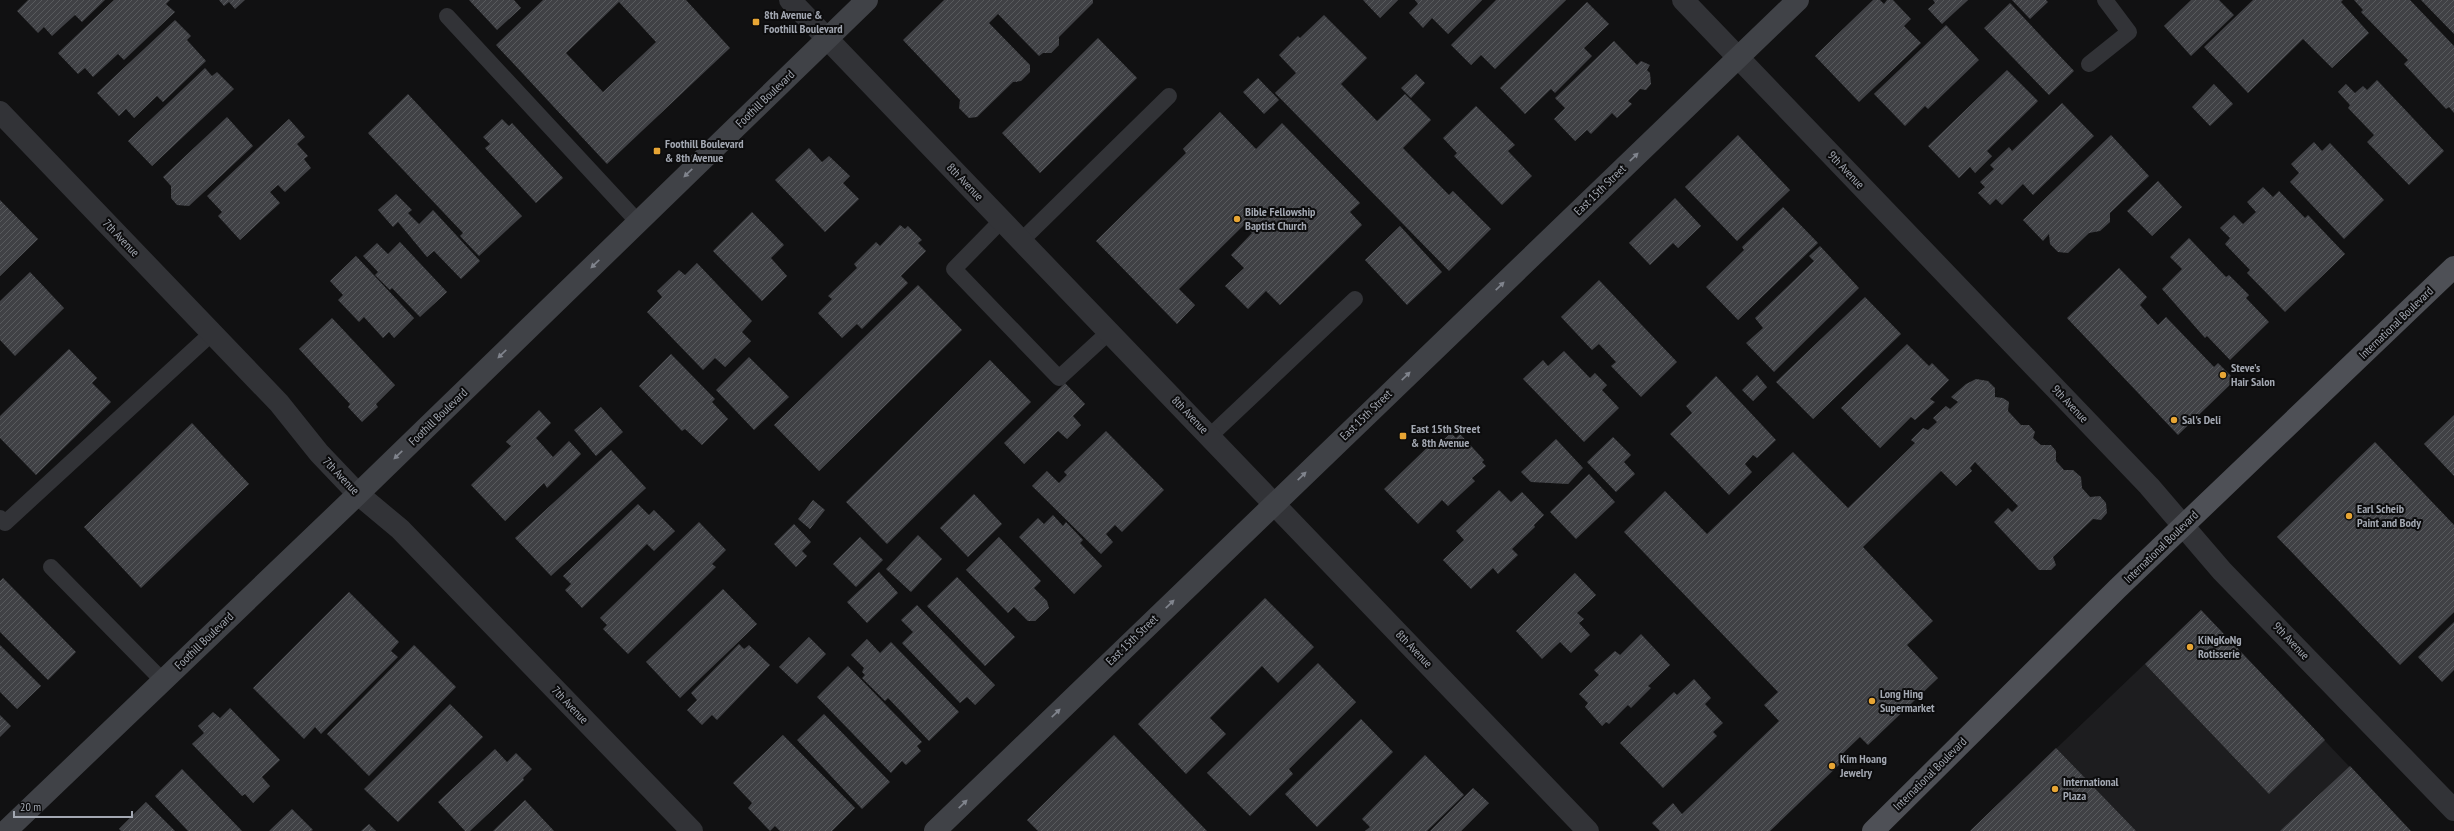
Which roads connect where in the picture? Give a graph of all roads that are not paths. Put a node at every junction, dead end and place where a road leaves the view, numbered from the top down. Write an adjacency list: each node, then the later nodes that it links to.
1 (790, 0): 7 (street, 8th Avenue)
2 (867, 0): 7 (main road, Foothill Boulevard)
3 (1683, 0): 8 (street, 9th Avenue)
4 (1798, 0): 8 (main road, East 15th Street)
5 (2105, 0): 9 (lane)
6 (447, 16): 13 (lane)
7 (827, 39): 12 (street, 8th Avenue); 13 (main road, Foothill Boulevard, one-way to 13)
8 (1738, 57): 21 (main road, East 15th Street, one-way to 8); 23 (street, 9th Avenue)
9 (2089, 64)
10 (1169, 96): 14 (lane)
11 (0, 112): 18 (street, 7th Avenue)
12 (1002, 220): 14 (street, 8th Avenue); 17 (lane)
13 (638, 222): 20 (main road, Foothill Boulevard, one-way to 20)
14 (1021, 240): 17 (street, 8th Avenue)
15 (2454, 267): 23 (main road, International Boulevard)
16 (1355, 299): 19 (lane)
17 (1109, 332): 19 (street, 8th Avenue)
18 (212, 333): 20 (street, 7th Avenue); 22 (lane)
19 (1210, 436): 21 (street, 8th Avenue)
20 (358, 494): 25 (main road, Foothill Boulevard); 28 (street, 7th Avenue)
21 (1274, 503): 29 (main road, East 15th Street, one-way to 21); 30 (street, 8th Avenue)
22 (0, 518)
23 (2183, 526): 26 (street, 9th Avenue); 31 (main road, International Boulevard)
24 (51, 567): 25 (lane)
25 (163, 681): 27 (main road, Foothill Boulevard)
26 (2454, 810)
27 (6, 831)
28 (692, 831)
29 (935, 831)
30 (1588, 831)
31 (1873, 831)

